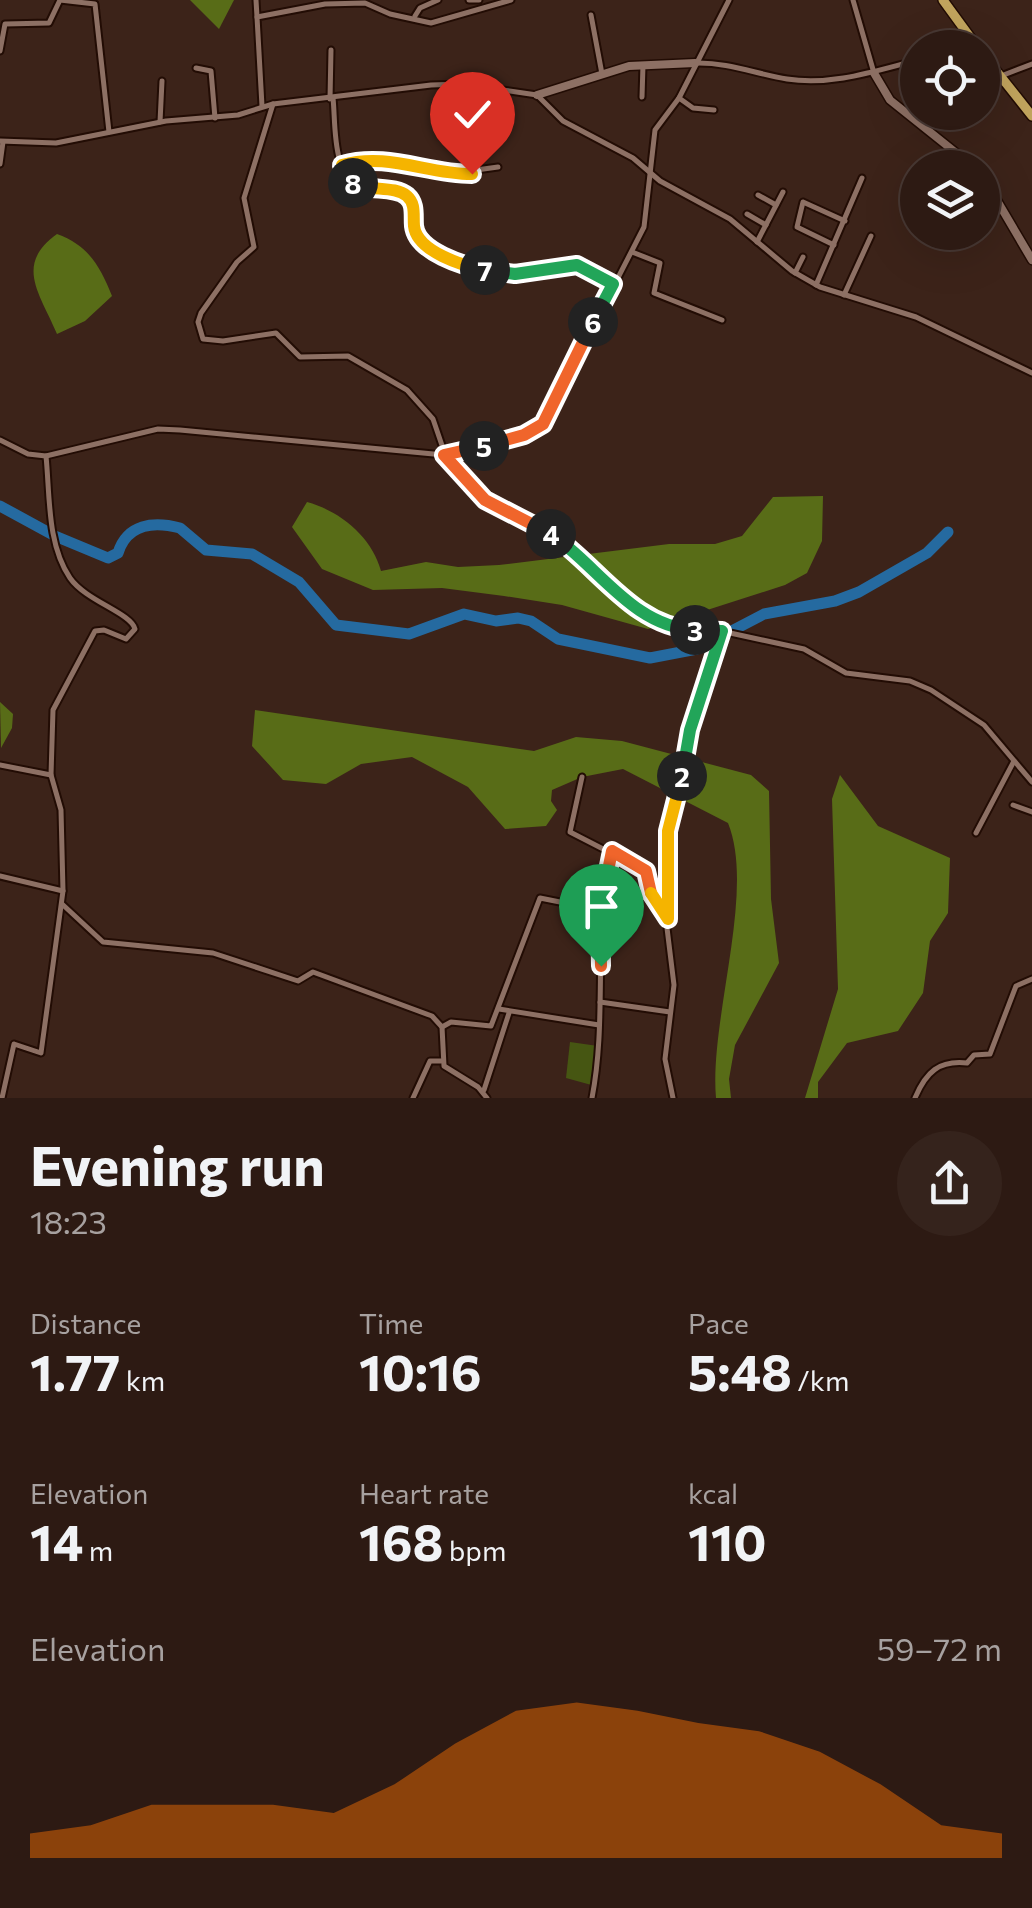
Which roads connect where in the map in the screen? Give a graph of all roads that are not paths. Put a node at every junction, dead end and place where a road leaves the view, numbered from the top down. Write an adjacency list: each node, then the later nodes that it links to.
1 (256, 0): 11 (street)
2 (438, 0): 10 (street)
3 (469, 0): 4 (street)
4 (480, 0)
5 (728, 0): 15 (street)
6 (853, 0): 20 (street)
7 (943, 0): 12 (highway)
8 (508, 1): 10 (street)
9 (592, 15): 21 (street)
10 (416, 16): 11 (street)
11 (257, 17): 29 (street)
12 (965, 30)
13 (331, 50): 25 (street)
14 (0, 51): 34 (street)
15 (696, 62): 18 (street); 20 (street); 27 (street)
16 (1032, 64): 22 (street)
17 (900, 65): 20 (street)
18 (644, 66): 21 (street); 26 (street)
19 (196, 68): 32 (street)
20 (874, 73): 36 (street)
21 (602, 74): 24 (street)
22 (1000, 76): 31 (highway)
23 (162, 81): 33 (street)
24 (537, 95): 25 (street); 40 (street)
25 (332, 98): 28 (street); 38 (street)
26 (642, 98)
27 (680, 98): 30 (street); 40 (street)
28 (273, 104): 29 (street); 62 (street)
29 (262, 106): 32 (street)
30 (714, 110)
31 (1032, 116)
32 (215, 118): 33 (street)
33 (160, 122): 34 (street)
34 (108, 132): 35 (street)
35 (1, 141): 37 (street)
36 (952, 150)
37 (0, 164)
38 (342, 165): 39 (street); 56 (street)
39 (498, 167)
40 (650, 171): 50 (street); 52 (street)
41 (862, 178): 47 (street)
42 (783, 192): 44 (street)
43 (758, 194): 44 (street)
44 (776, 205): 48 (street)
45 (1000, 206): 54 (street)
46 (747, 214): 48 (street)
47 (845, 221): 51 (street); 51 (street)
48 (766, 225): 50 (street)
49 (871, 236): 58 (street)
50 (756, 242): 55 (street)
51 (834, 245): 57 (street)
52 (632, 252): 56 (street); 59 (street)
53 (803, 258): 55 (street)
54 (1032, 260)
55 (795, 273): 57 (street)
56 (613, 284): 62 (street)
57 (816, 285): 58 (street)
58 (844, 294): 60 (street)
59 (722, 320)
60 (1032, 373)
61 (0, 440): 63 (street)
62 (444, 455): 63 (street); 64 (street)
63 (46, 456): 67 (street)
64 (722, 631): 65 (street); 78 (street)
65 (1014, 762): 69 (street); 72 (street)
66 (0, 765): 67 (street)
67 (50, 775): 75 (street)
68 (582, 777): 73 (street)
69 (1032, 782)
70 (1014, 805): 71 (street)
71 (1032, 812)
72 (976, 833)
73 (612, 851): 77 (street); 78 (street)
74 (0, 876): 75 (street)
75 (64, 891): 76 (street)
76 (62, 904): 85 (street); 88 (street)
77 (600, 910): 80 (street); 81 (street)
78 (668, 919): 83 (street)
79 (1032, 979): 92 (street)
80 (600, 1002): 83 (street); 84 (street)
81 (498, 1009): 82 (street); 85 (street)
82 (509, 1012): 84 (street); 87 (street)
83 (670, 1012): 91 (street)
84 (599, 1025): 90 (street)
85 (442, 1027): 86 (street)
86 (442, 1061): 87 (street); 89 (street)
87 (485, 1095)
88 (2, 1098)
89 (412, 1098)
90 (592, 1098)
91 (673, 1098)
92 (915, 1098)

